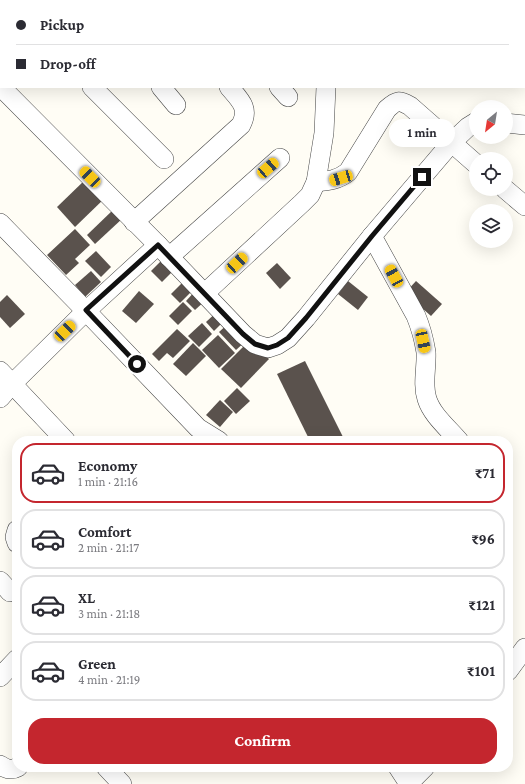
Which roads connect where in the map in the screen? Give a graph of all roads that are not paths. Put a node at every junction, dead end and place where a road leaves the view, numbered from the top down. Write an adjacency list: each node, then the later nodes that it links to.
1 (2, 88): 17 (street)
2 (93, 88): 13 (street)
3 (162, 88): 6 (street)
4 (230, 88): 17 (street)
5 (326, 88): 14 (street)
6 (176, 105)
7 (513, 124): 8 (street)
8 (525, 125)
9 (469, 126): 10 (street)
10 (452, 142): 12 (street); 14 (street); 19 (street)
11 (280, 158): 20 (street)
12 (469, 158)
13 (164, 159)
14 (316, 182): 21 (street)
15 (513, 196): 16 (street)
16 (525, 206)
17 (134, 222): 20 (street)
18 (0, 223): 22 (street)
19 (372, 236): 21 (street); 26 (street)
20 (163, 251): 21 (street); 22 (street)
21 (205, 293)
22 (86, 310): 23 (street); 25 (street)
23 (4, 384): 24 (street)
24 (61, 436)
25 (210, 436)
26 (455, 436)
27 (12, 665): 28 (street)
28 (0, 678)
29 (0, 765): 30 (street)
30 (12, 769)
31 (111, 772): 32 (street)
32 (122, 784)

